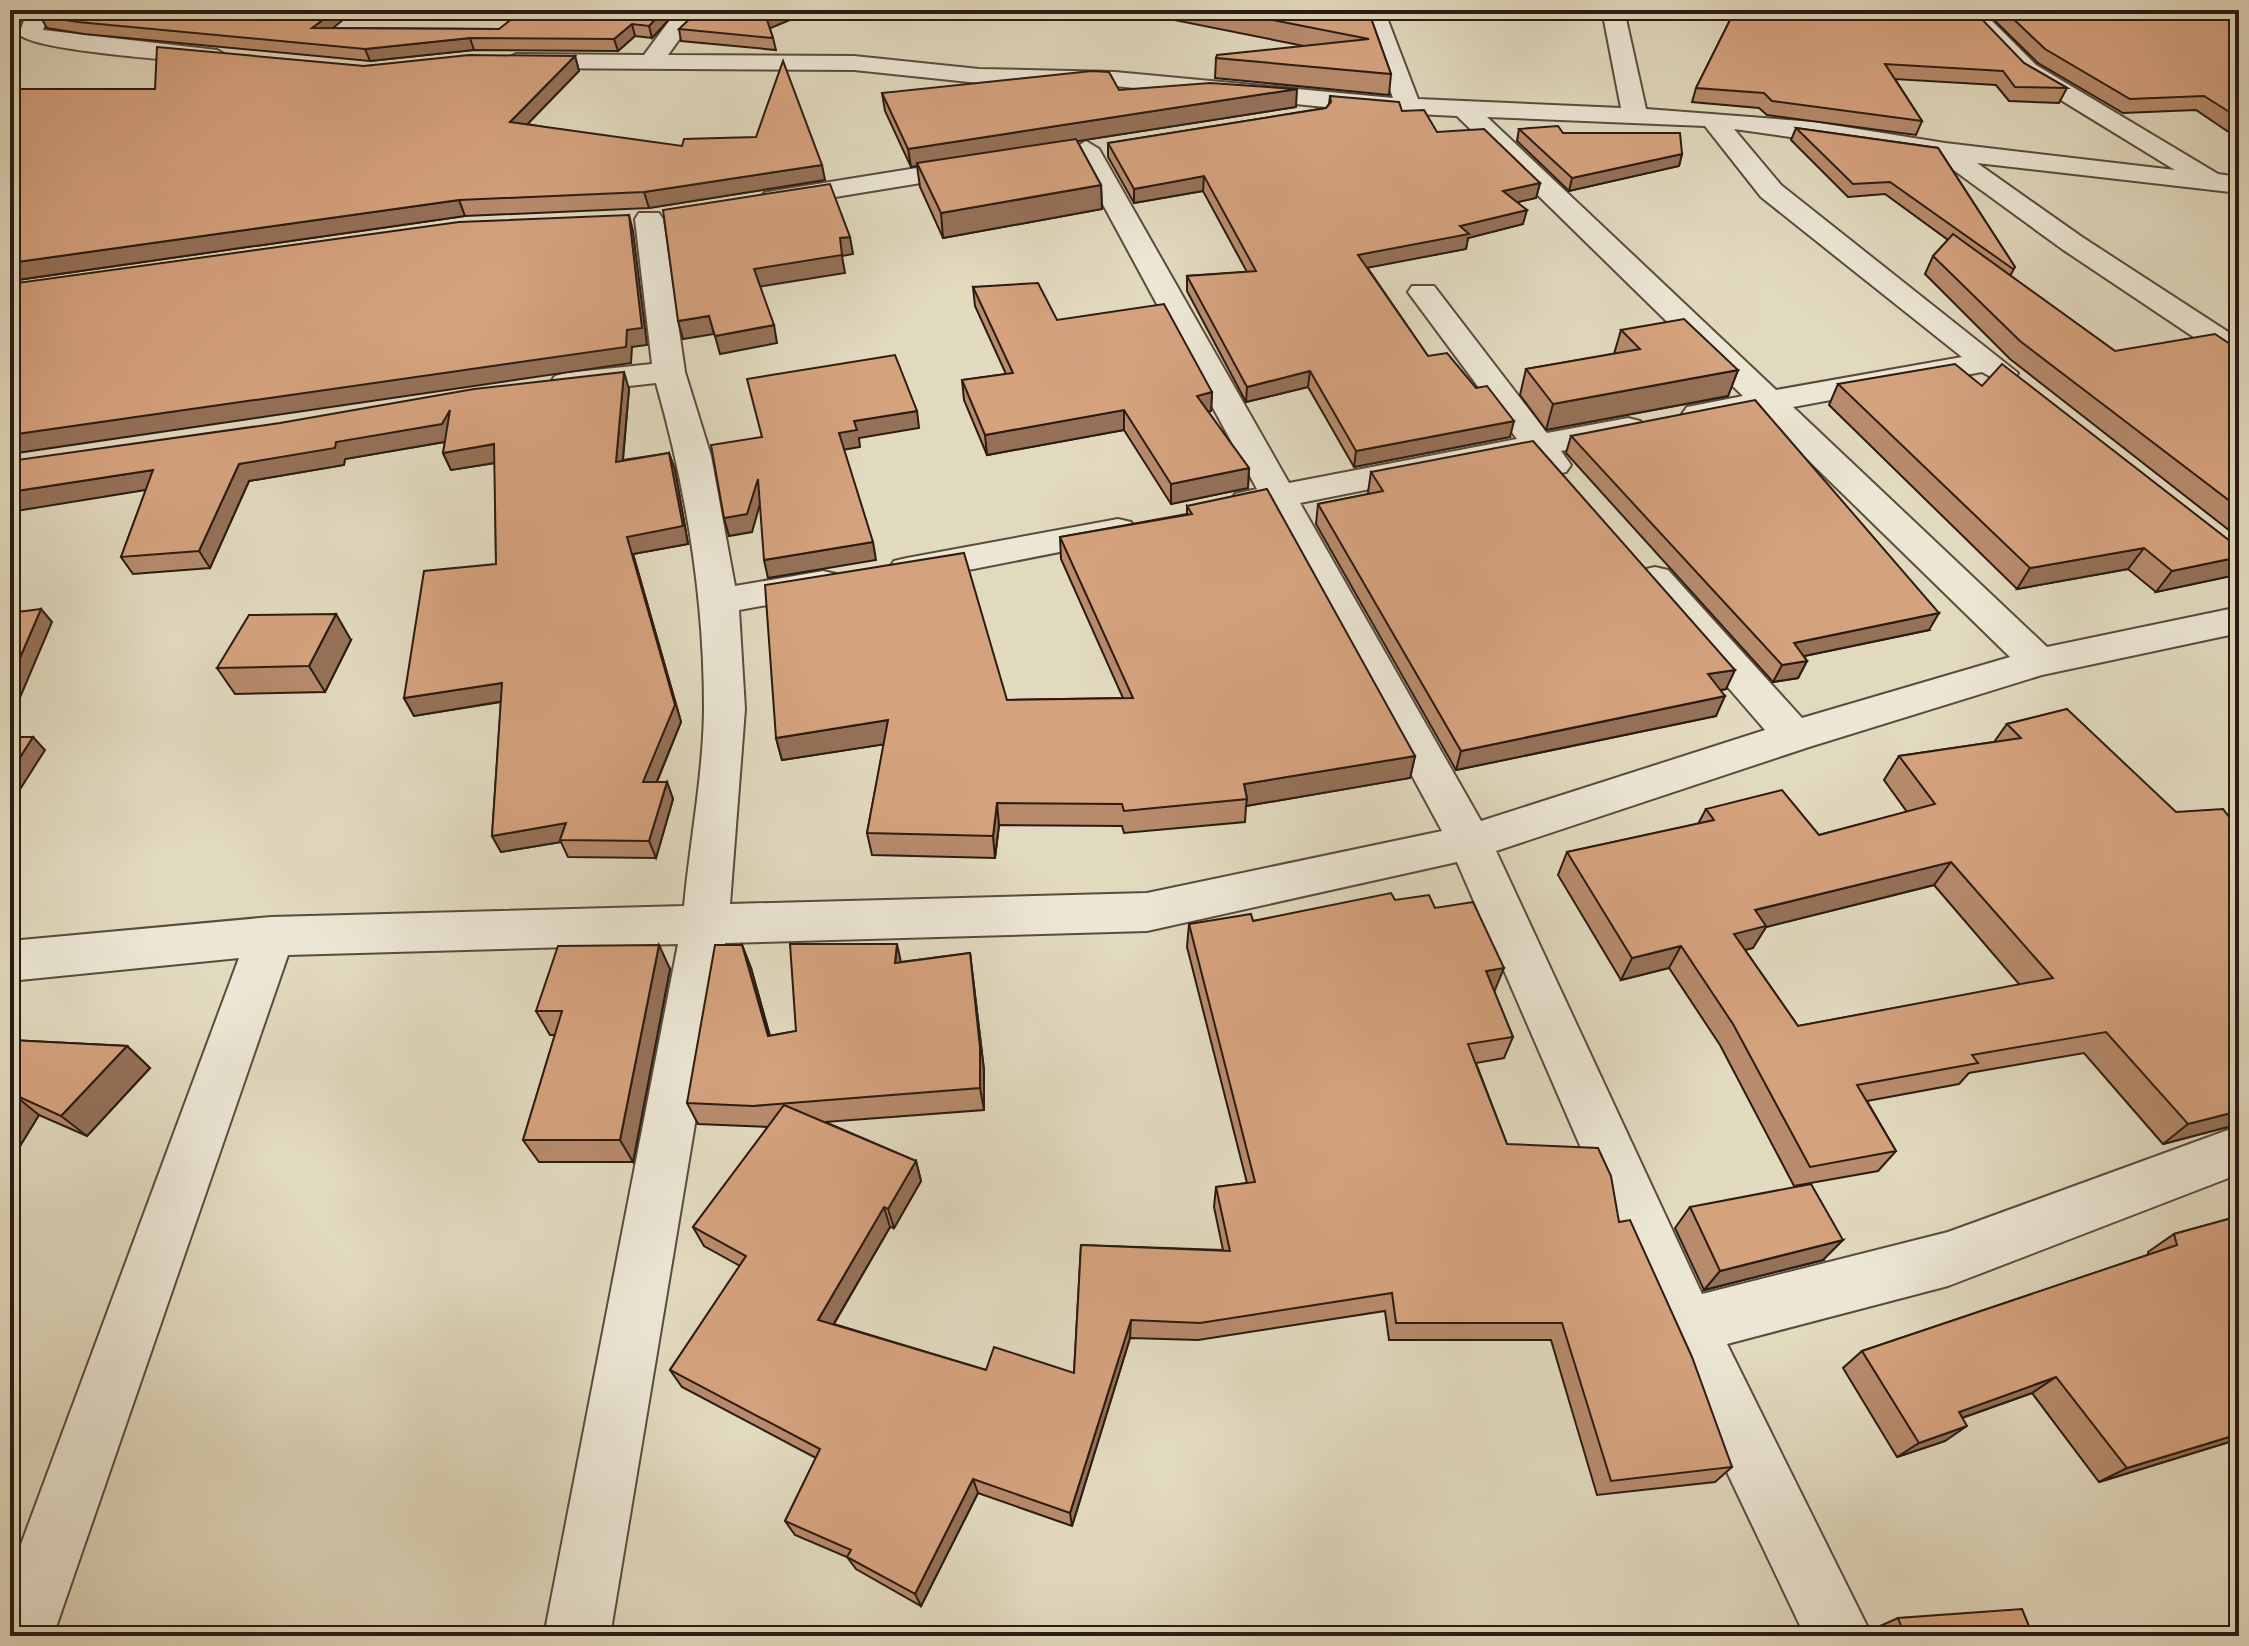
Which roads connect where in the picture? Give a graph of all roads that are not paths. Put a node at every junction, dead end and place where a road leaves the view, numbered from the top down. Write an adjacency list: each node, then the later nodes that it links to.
1 (39, 10): 6 (street)
2 (699, 10): 8 (street)
3 (1373, 10): 10 (street)
4 (1613, 10): 12 (street)
5 (1968, 10): 18 (street)
6 (246, 60)
7 (489, 60): 8 (street)
8 (651, 62): 9 (street)
9 (1376, 105): 10 (street); 14 (street)
10 (1408, 106): 11 (street)
11 (1466, 111): 12 (street); 27 (street)
12 (1635, 116): 13 (street)
13 (1712, 119): 16 (street); 23 (street)
14 (1269, 121)
15 (1086, 149): 30 (street)
16 (1945, 151): 18 (street); 22 (street)
17 (1008, 161): 19 (street)
18 (2232, 188)
19 (743, 204)
20 (649, 218): 24 (street)
21 (1423, 292): 28 (street)
22 (2239, 353)
23 (1987, 362): 26 (street); 27 (street)
24 (669, 372): 25 (street); 34 (street)
25 (527, 388)
26 (2023, 390)
27 (1766, 401): 28 (street); 36 (street)
28 (1538, 447): 29 (street); 30 (street)
29 (1579, 493)
30 (1275, 496): 31 (street); 38 (street)
31 (1216, 509)
32 (1156, 522): 34 (street)
33 (1630, 551): 37 (street)
34 (719, 601): 39 (street)
35 (2239, 620): 36 (street)
36 (2039, 662): 37 (street)
37 (1794, 736): 38 (street)
38 (1470, 842): 39 (street); 43 (street)
39 (705, 923): 40 (street); 45 (street)
40 (271, 936): 41 (street); 44 (street)
41 (10, 961)
42 (2239, 1150): 43 (street)
43 (1687, 1326): 46 (street)
44 (20, 1636)
45 (577, 1636)
46 (1839, 1636)

